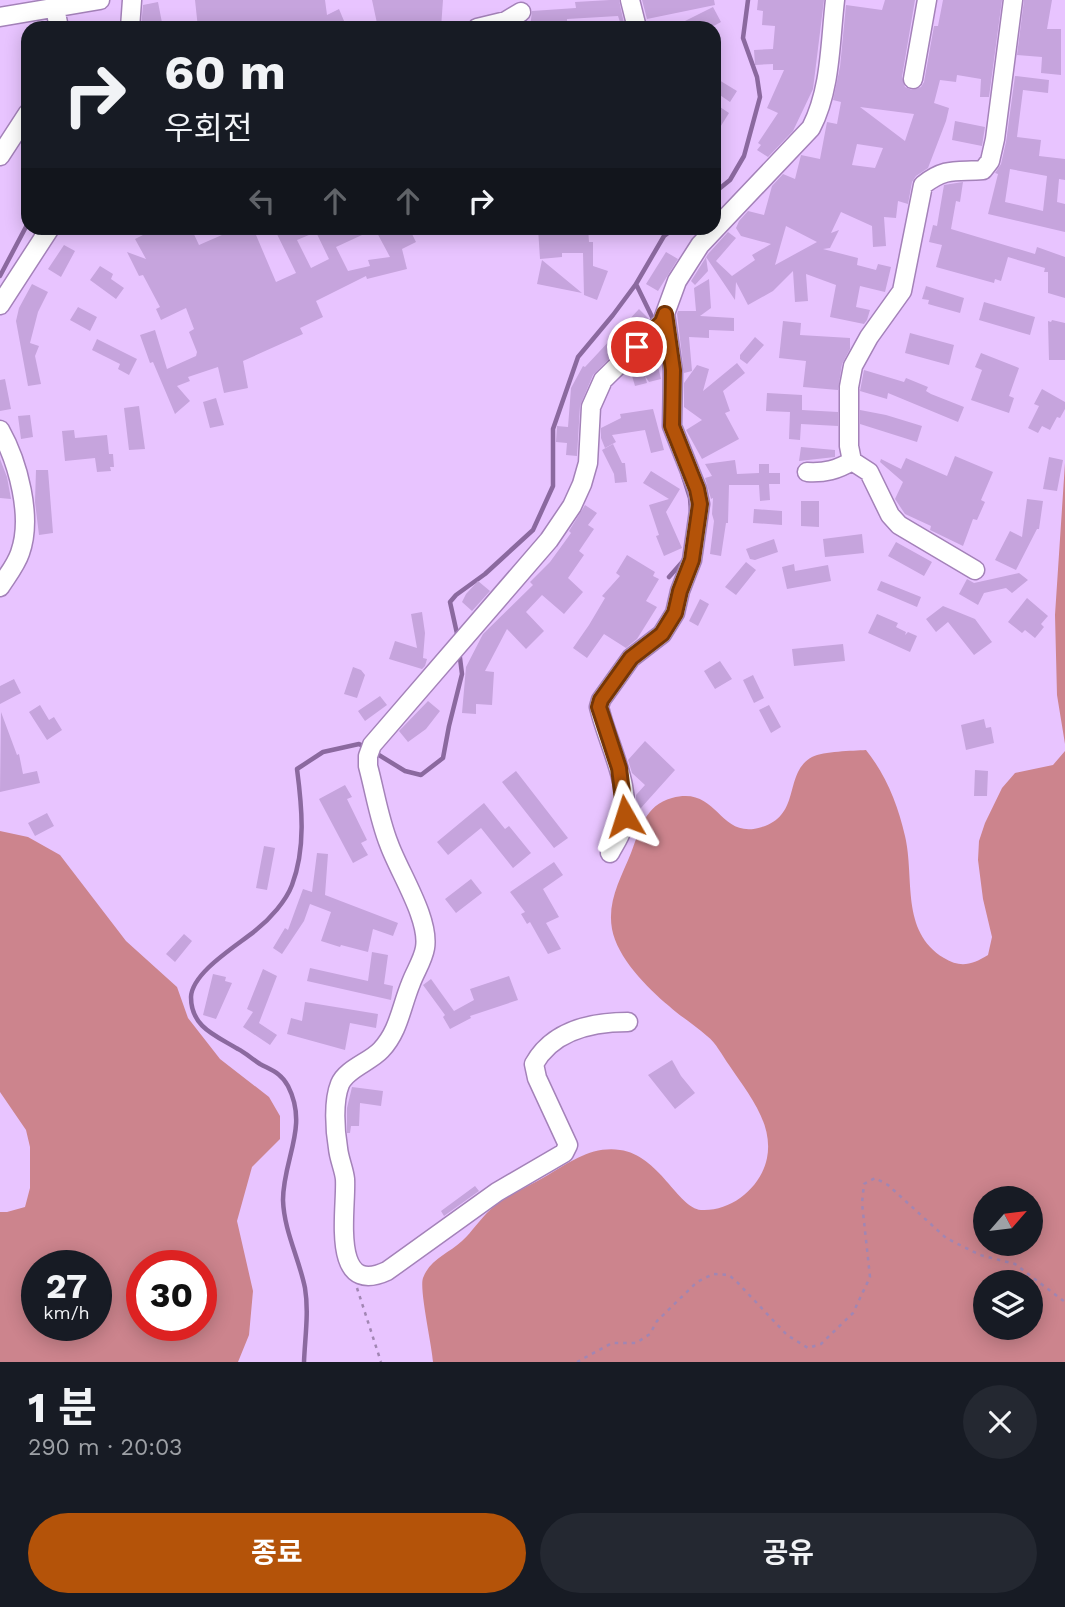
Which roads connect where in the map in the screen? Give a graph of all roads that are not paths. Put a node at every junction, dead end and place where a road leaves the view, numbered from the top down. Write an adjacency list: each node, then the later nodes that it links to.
1 (100, 0): 7 (street)
2 (132, 0): 10 (street)
3 (630, 0): 11 (street)
4 (835, 0): 15 (street)
5 (927, 0): 12 (street)
6 (1013, 0): 21 (street)
7 (66, 4): 8 (street); 9 (street)
8 (0, 17)
9 (61, 21)
10 (130, 21)
11 (635, 21)
12 (913, 79)
13 (21, 124): 14 (street)
14 (0, 156)
15 (721, 223)
16 (45, 235): 18 (street)
17 (709, 235): 19 (street)
18 (0, 305)
19 (660, 322): 25 (street); 26 (street)
20 (0, 430): 24 (street)
21 (852, 461): 22 (street); 23 (street)
22 (807, 472)
23 (975, 570)
24 (0, 587)
25 (610, 853)
26 (628, 1022)

